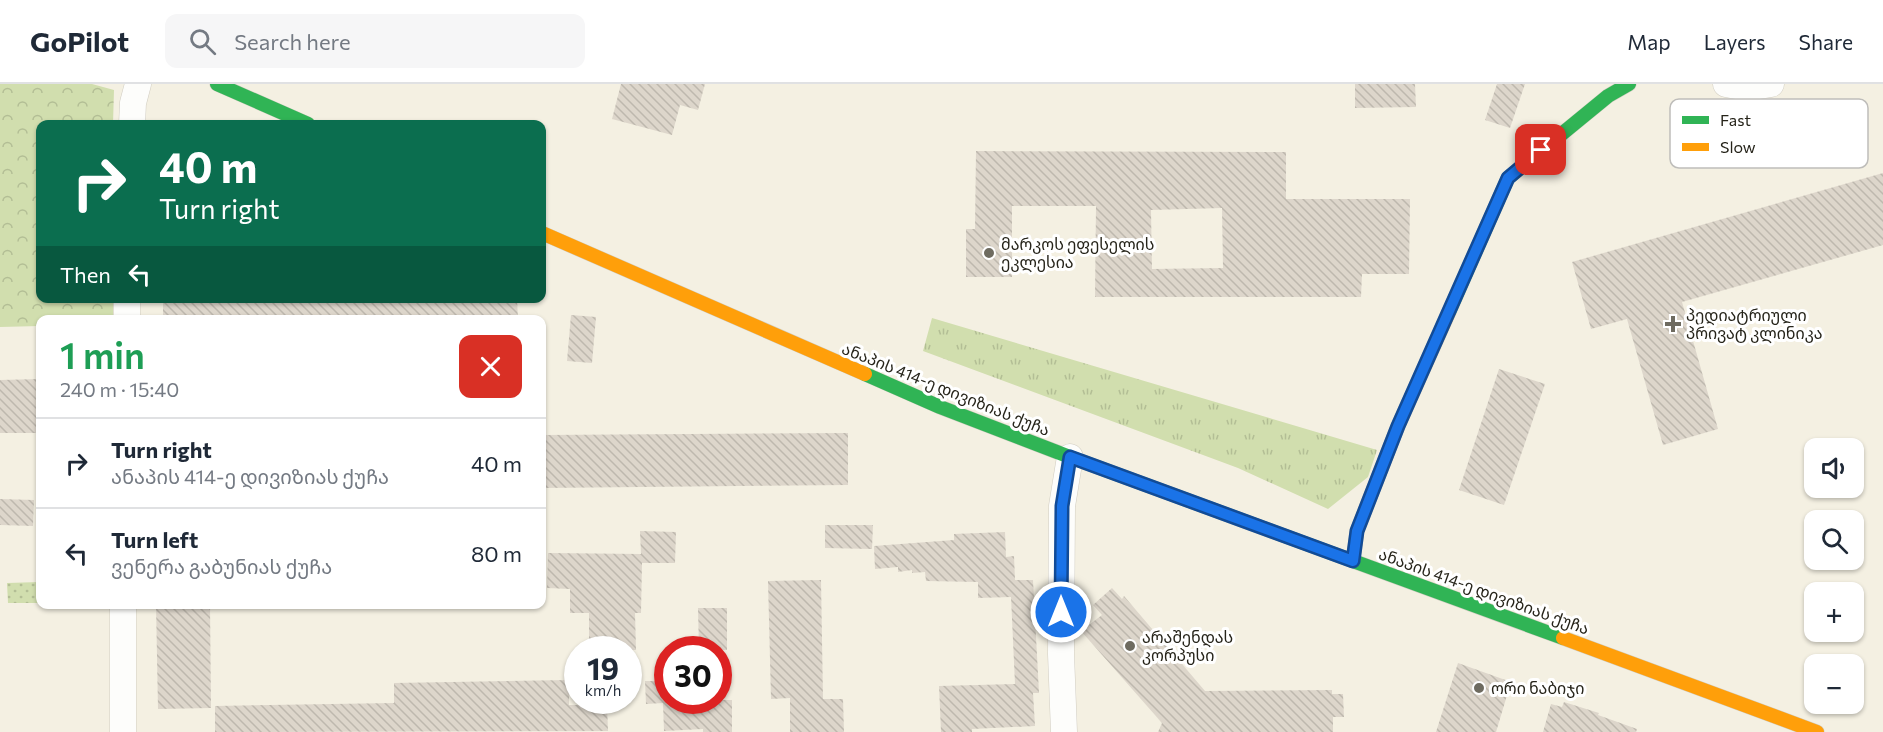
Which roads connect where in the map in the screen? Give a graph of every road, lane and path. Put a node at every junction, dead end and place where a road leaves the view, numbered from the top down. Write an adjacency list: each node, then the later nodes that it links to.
1 (138, 84): 5 (street)
2 (217, 84): 4 (main road)
3 (1629, 84): 9 (main road)
4 (252, 91): 6 (main road)
5 (132, 120)
6 (301, 120)
7 (546, 235): 8 (main road, ანაპის 414-ე დივიზიას ქუჩა)
8 (1070, 457): 9 (main road, ანაპის 414-ე დივიზიას ქუჩა); 12 (street)
9 (1353, 561): 13 (main road, ანაპის 414-ე დივიზიას ქუჩა)
10 (123, 609): 11 (street)
11 (123, 732)
12 (1064, 732)
13 (1817, 732)

